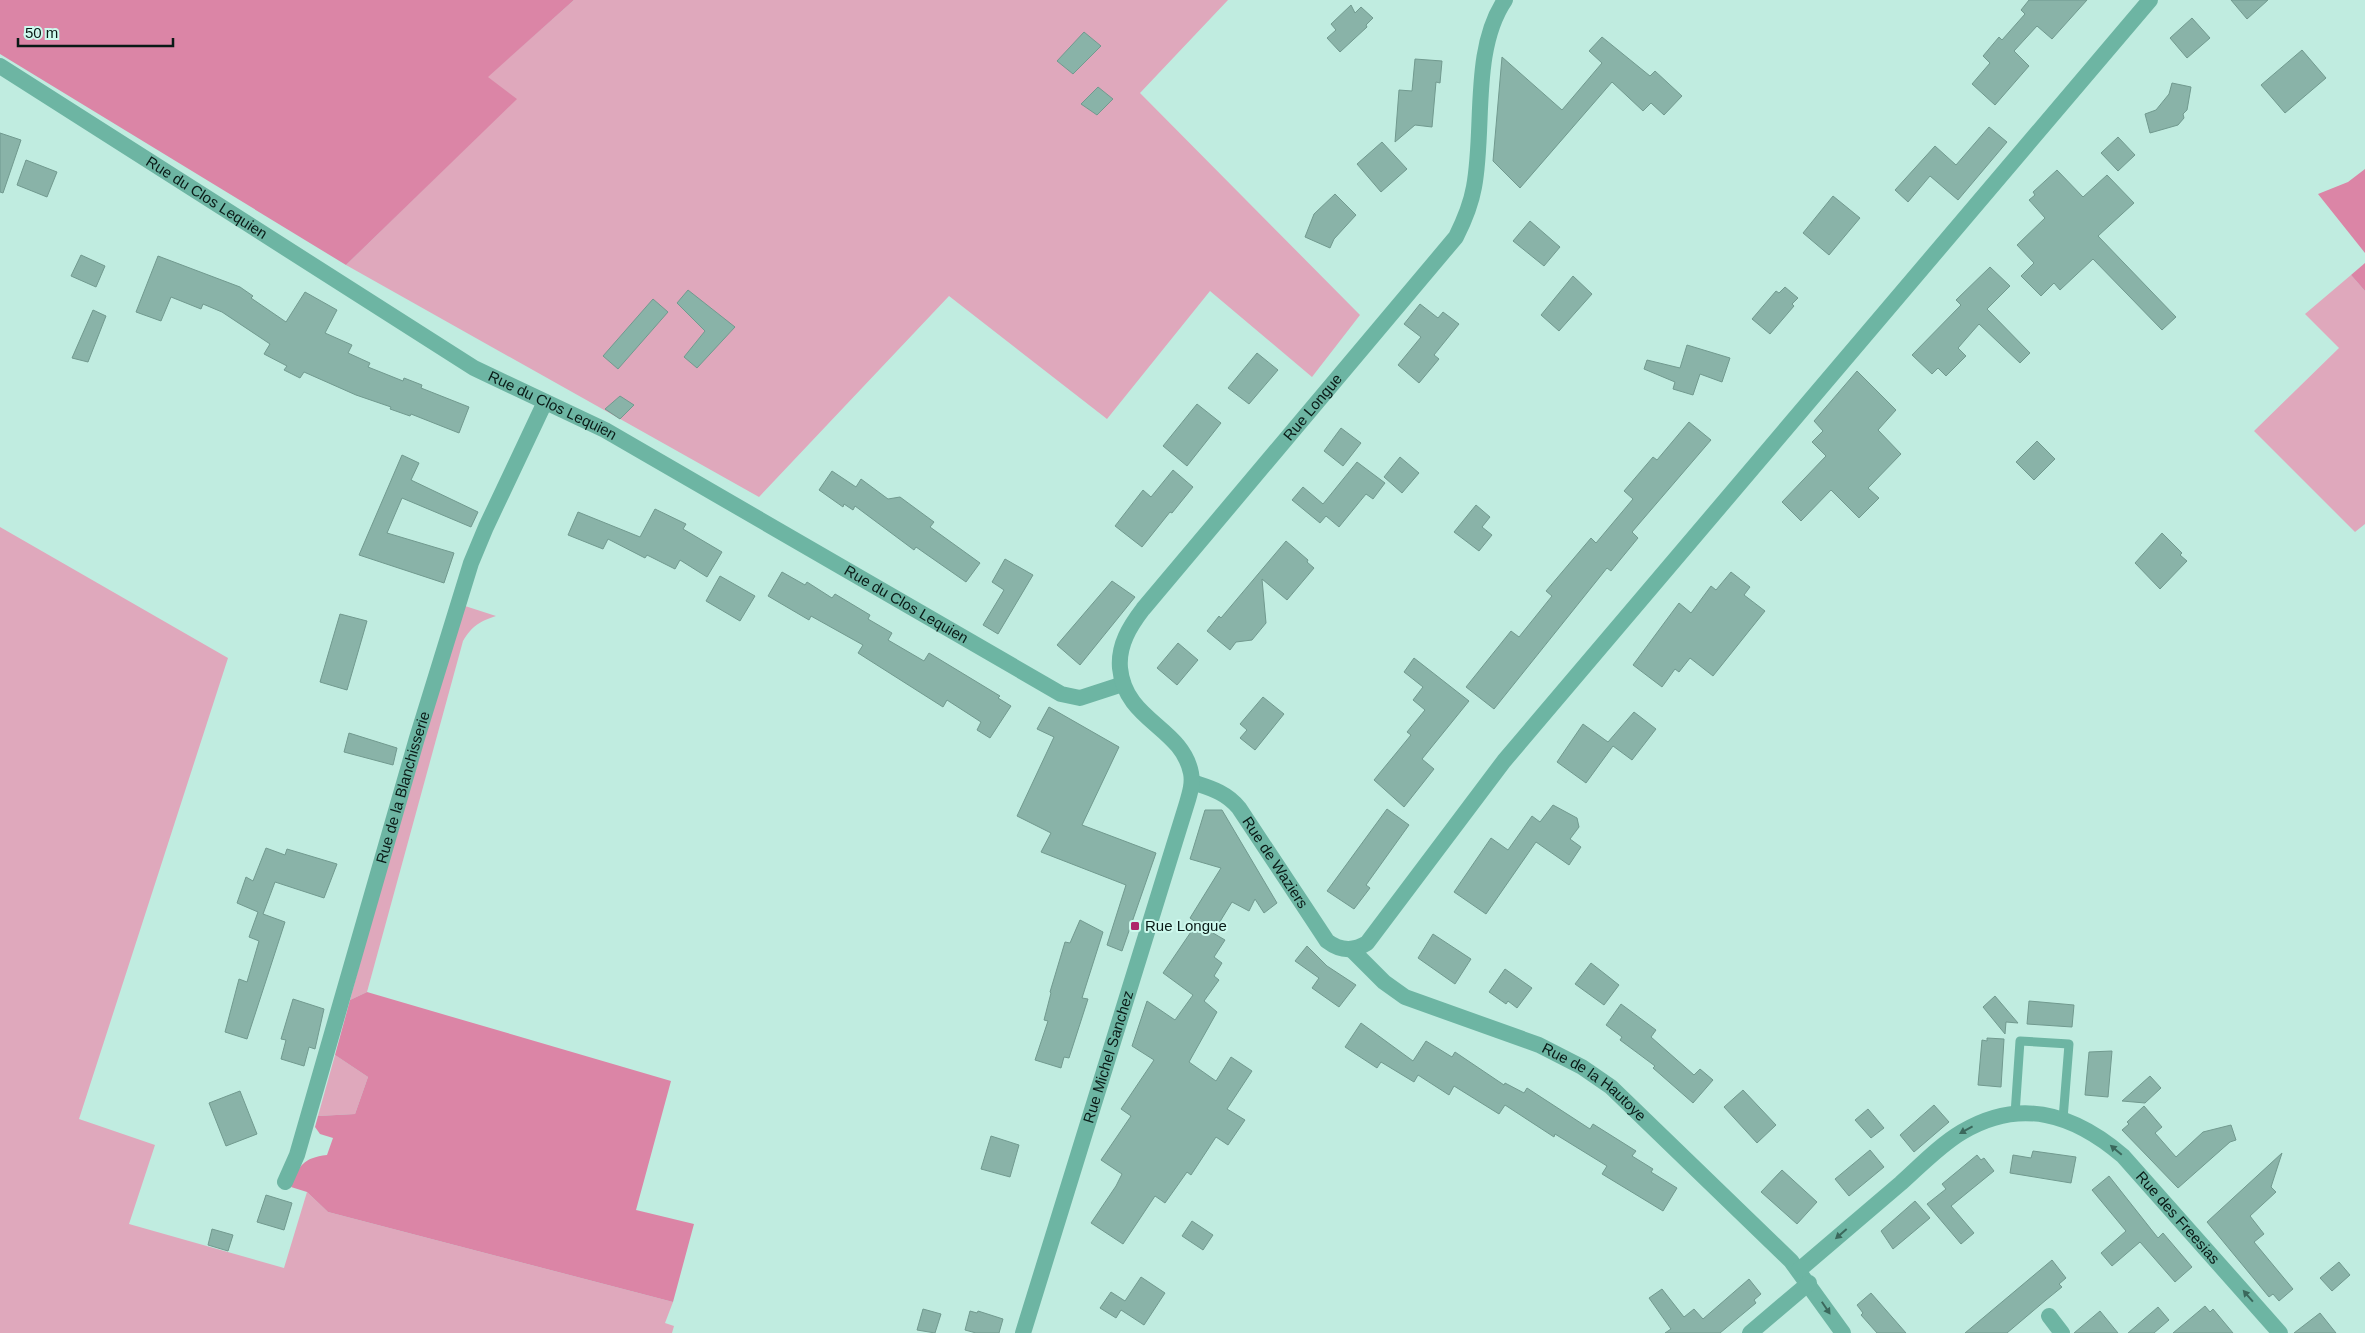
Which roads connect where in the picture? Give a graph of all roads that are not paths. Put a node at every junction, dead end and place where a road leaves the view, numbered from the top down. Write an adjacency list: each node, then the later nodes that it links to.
1 (1505, 0): 5 (street, Rue Longue)
2 (2150, 0): 7 (street)
3 (0, 66): 4 (street, Rue du Clos Lequien)
4 (545, 402): 5 (street, Rue du Clos Lequien); 10 (street, Rue de la Blanchisserie)
5 (1123, 684): 6 (street, Rue Longue)
6 (1192, 782): 7 (street, Rue de Waziers); 14 (street, Rue Michel Sanchez)
7 (1352, 950): 11 (street, Rue de la Hautoye)
8 (2015, 1114): 9 (street, Rue des Freesias); 9 (lane); 11 (street, Rue des Freesias, one-way to 11)
9 (2063, 1119): 18 (street, Rue des Freesias, one-way to 9)
10 (285, 1182)
11 (1799, 1270): 12 (street, Rue de la Hautoye)
12 (1809, 1283): 15 (street); 16 (street, Rue de la Hautoye, one-way to 16)
13 (2048, 1316): 17 (street)
14 (1023, 1333)
15 (1750, 1333)
16 (1843, 1333)
17 (2062, 1333)
18 (2280, 1333)

